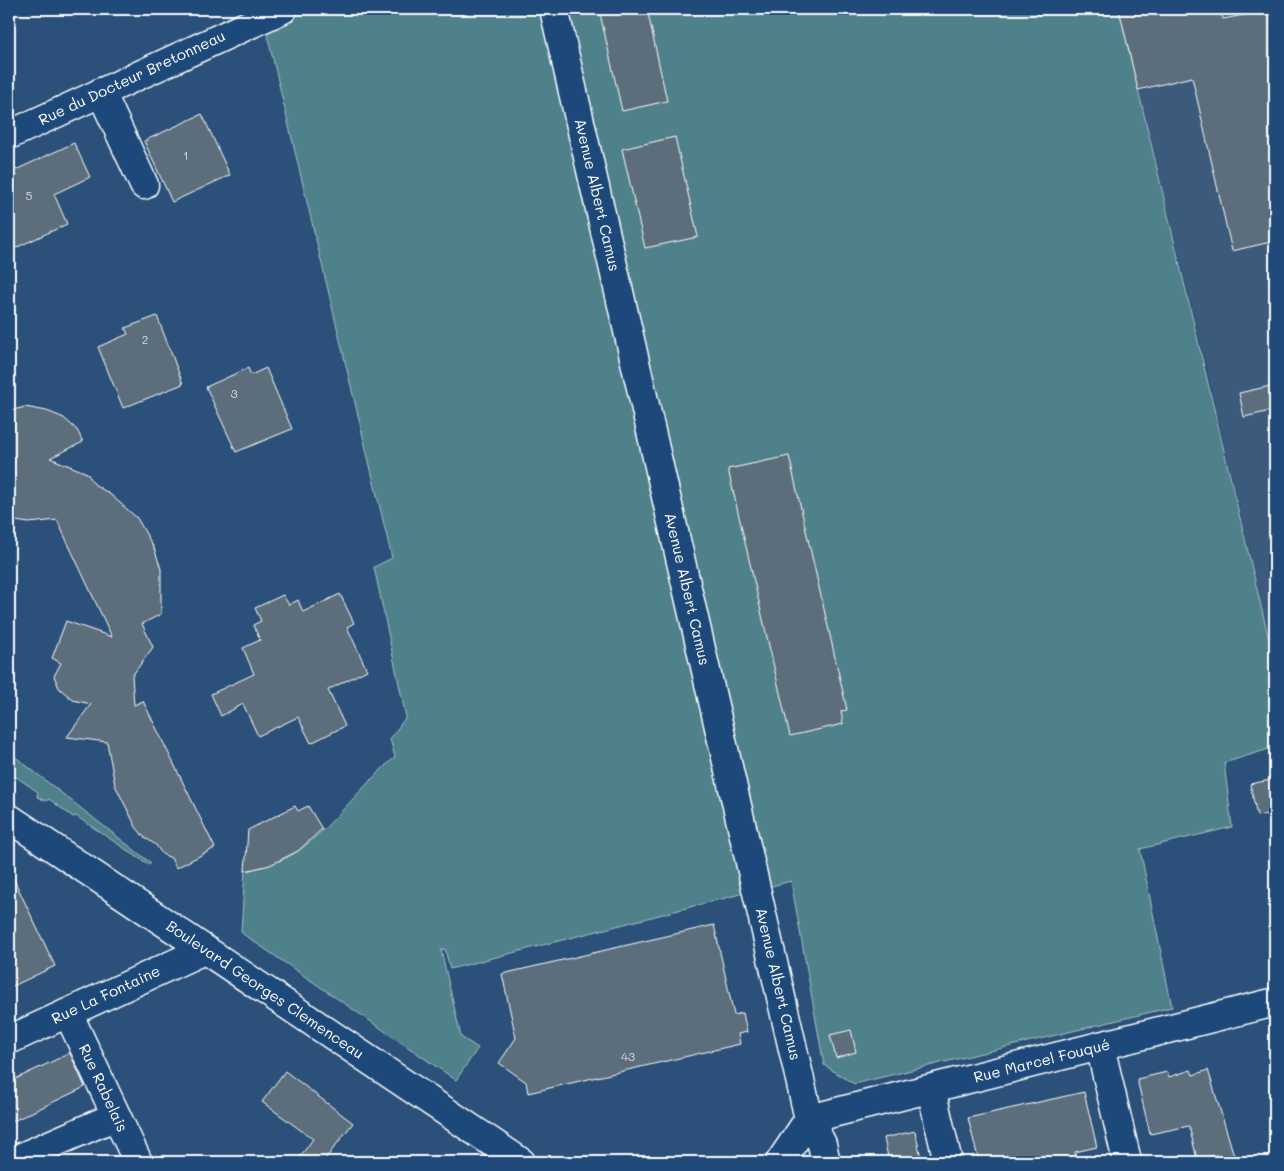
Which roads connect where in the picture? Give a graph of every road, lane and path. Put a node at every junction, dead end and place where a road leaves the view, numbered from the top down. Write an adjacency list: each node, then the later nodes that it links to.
1 (283, 9): 3 (street, Rue du Docteur Bretonneau)
2 (554, 9): 14 (street, Avenue Albert Camus)
3 (101, 92): 4 (street, Rue du Docteur Bretonneau); 5 (street)
4 (9, 135)
5 (144, 186)
6 (11, 825): 7 (street, Boulevard Georges Clemenceau)
7 (204, 950): 9 (street, Rue La Fontaine); 18 (street, Boulevard Georges Clemenceau)
8 (1275, 1002): 11 (street, Rue Marcel Fouqué)
9 (68, 1013): 10 (street, Rue La Fontaine); 13 (street, Rue Rabelais)
10 (9, 1040)
11 (1100, 1046): 12 (street, Rue Marcel Fouqué); 15 (street)
12 (932, 1089): 14 (street, Rue Marcel Fouqué); 21 (street)
13 (116, 1116): 16 (street); 17 (street, Rue Rabelais)
14 (809, 1119): 19 (street); 20 (street, Avenue Albert Camus)
15 (1127, 1161)
16 (10, 1162)
17 (138, 1162)
18 (520, 1162)
19 (780, 1162)
20 (826, 1162)
21 (948, 1162)

